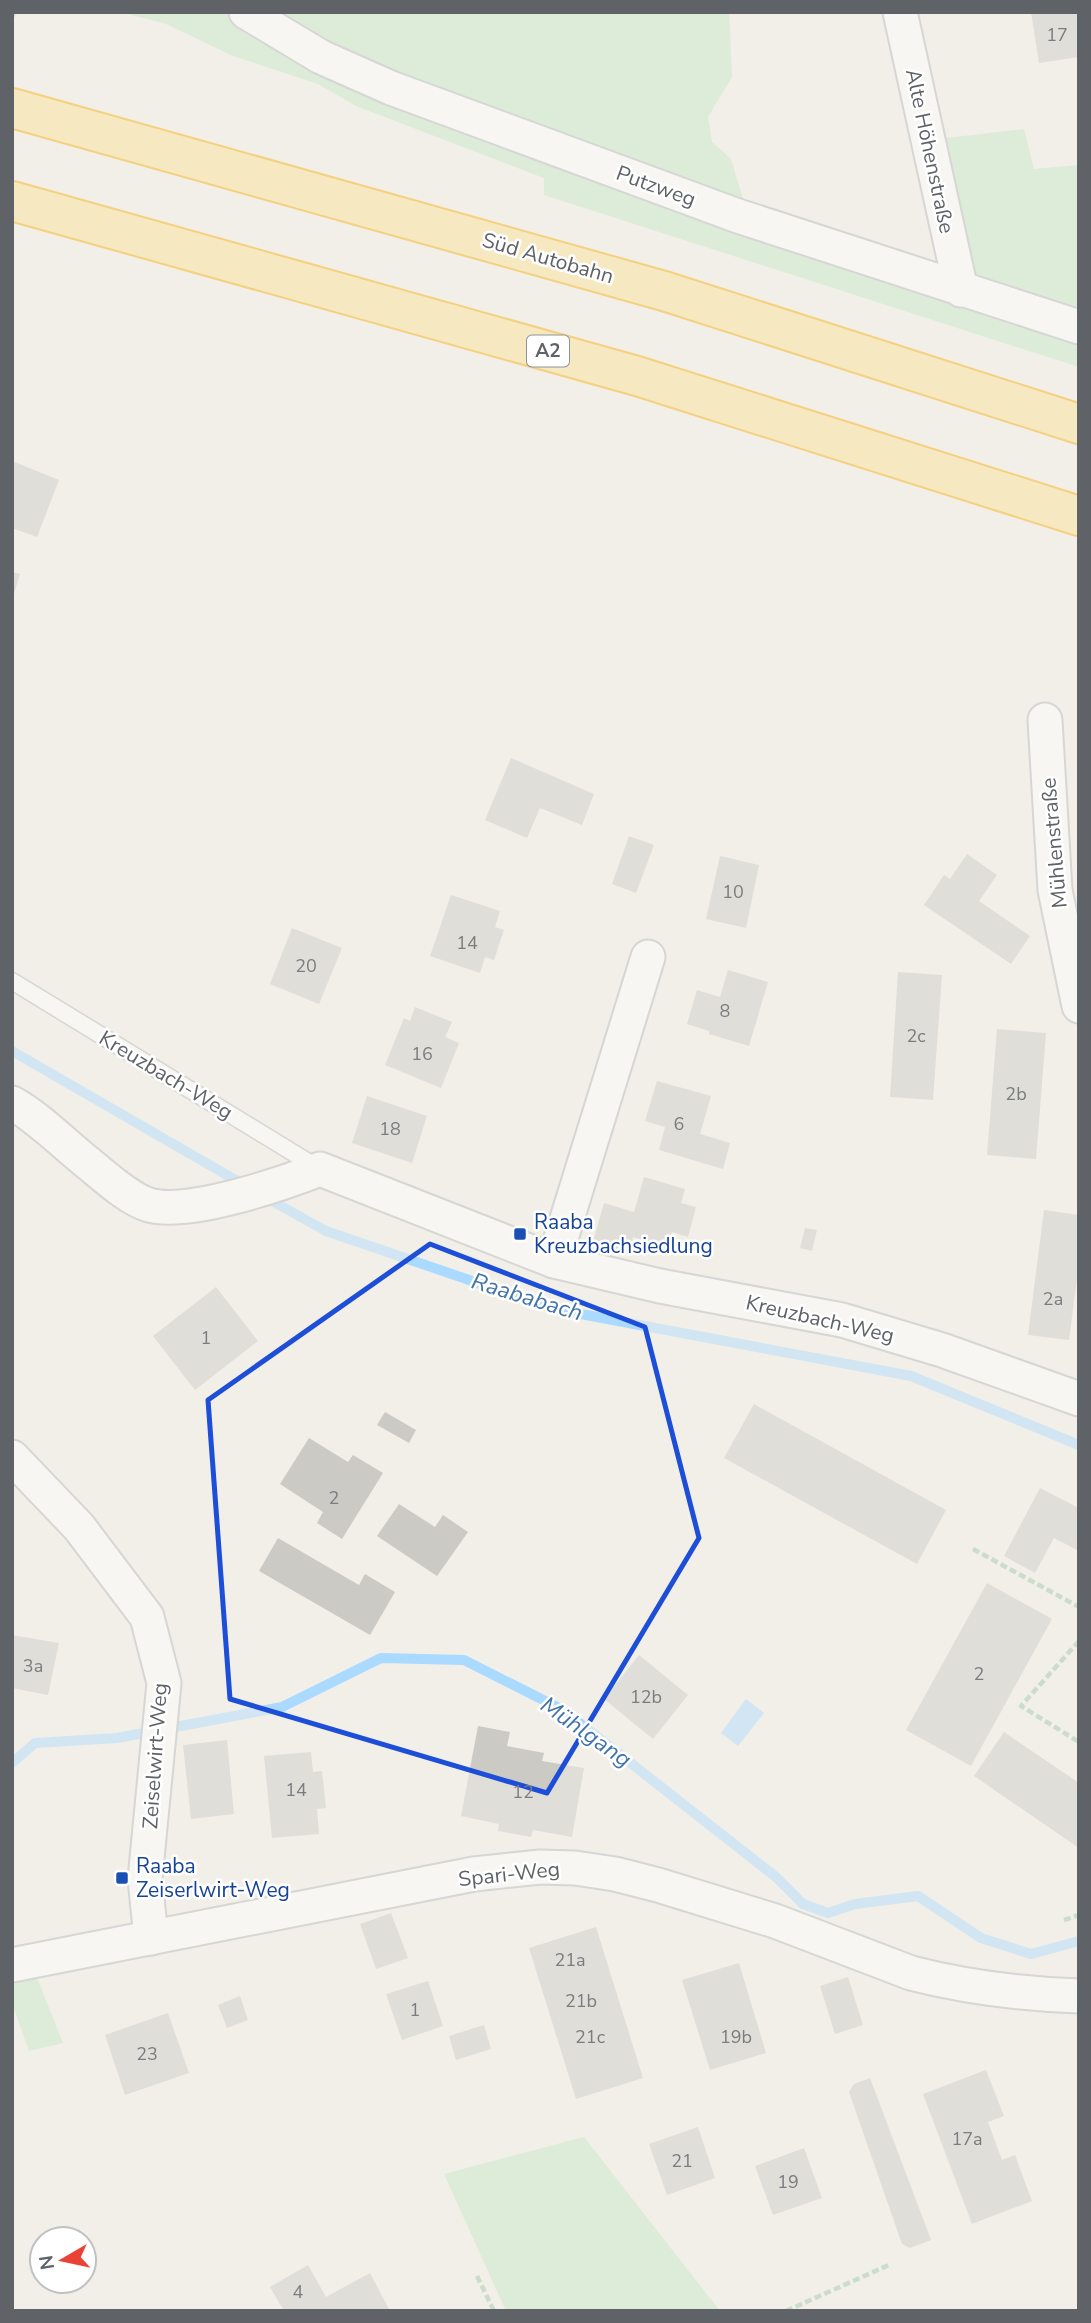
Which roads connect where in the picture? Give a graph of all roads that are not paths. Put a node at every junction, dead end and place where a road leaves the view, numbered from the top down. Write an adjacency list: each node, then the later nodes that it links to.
1 (246, 12): 5 (street, Putzweg)
2 (900, 12): 5 (street, Alte Höhenstraße)
3 (17, 109): 7 (highway, Süd Autobahn)
4 (12, 201): 8 (highway, A2)
5 (961, 290): 6 (street, Putzweg)
6 (1079, 327)
7 (1079, 424)
8 (1079, 516)
9 (1045, 720): 12 (street, Mühlenstraße)
10 (648, 957): 15 (street)
11 (12, 981): 14 (lane, Kreuzbach-Weg)
12 (1079, 1006)
13 (12, 1103): 14 (street)
14 (320, 1169): 15 (street, Kreuzbach-Weg)
15 (554, 1261): 16 (street, Kreuzbach-Weg)
16 (1079, 1399)
17 (12, 1457): 18 (street, Zeiselwirt-Weg)
18 (151, 1938): 19 (street, Spari-Weg); 20 (street, Spari-Weg)
19 (12, 1965)
20 (1079, 1996)

